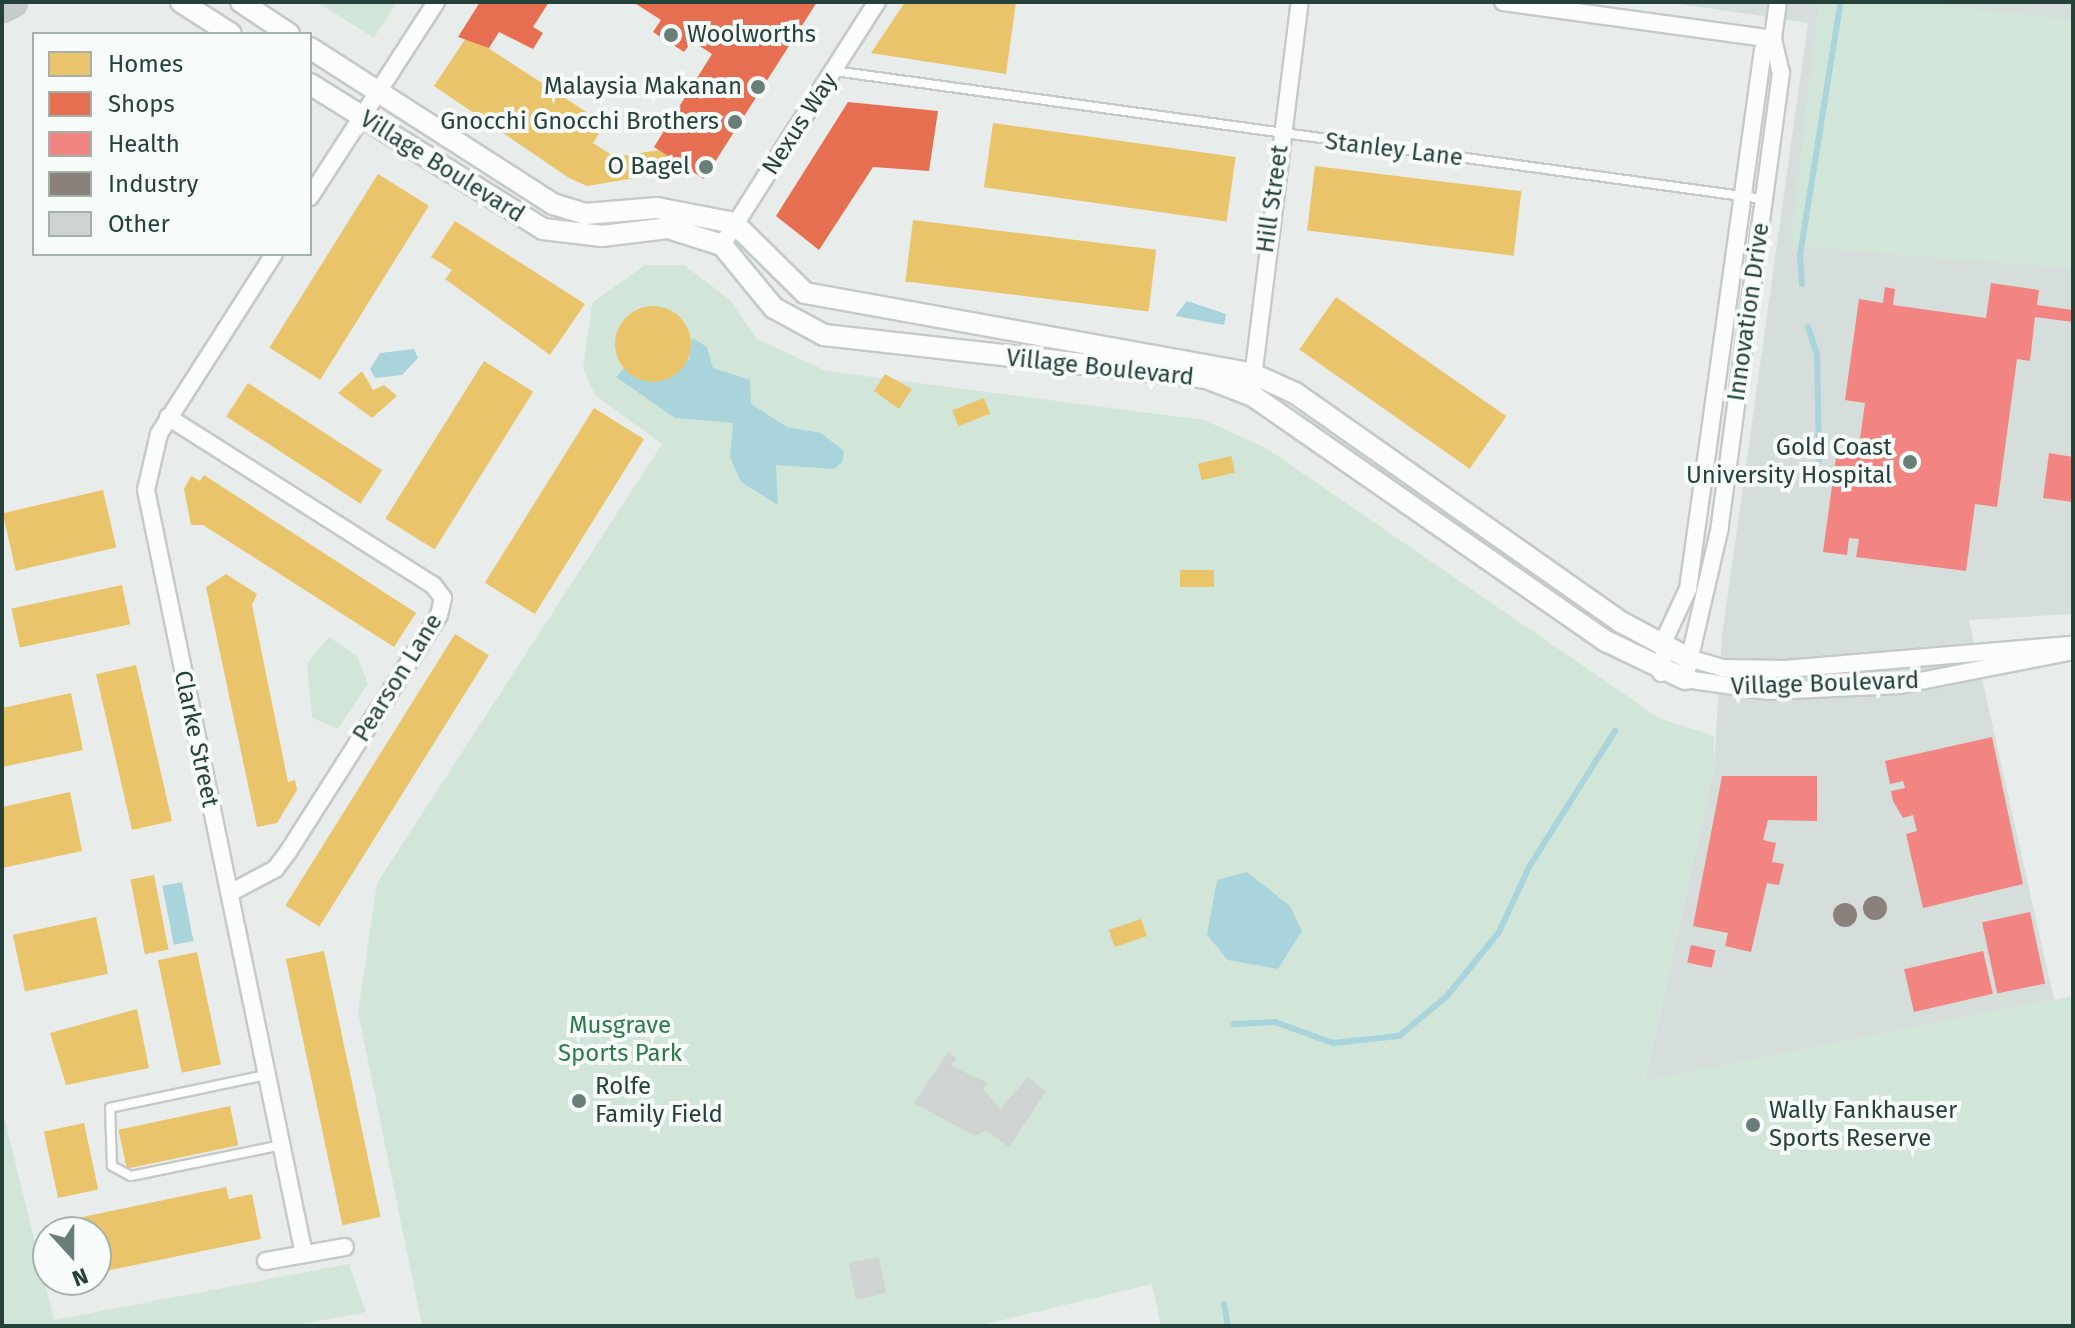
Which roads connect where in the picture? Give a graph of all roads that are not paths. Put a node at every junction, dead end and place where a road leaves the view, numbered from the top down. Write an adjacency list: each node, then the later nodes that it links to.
1 (12, 2): 9 (highway)
2 (181, 2): 10 (street)
3 (241, 2): 11 (street)
4 (436, 2): 16 (street)
5 (877, 2): 14 (street, Nexus Way)
6 (1300, 2): 18 (street, Hill Street)
7 (1503, 2): 12 (street)
8 (1778, 2): 12 (street, Innovation Drive)
9 (2, 7)
10 (228, 32)
11 (286, 32)
12 (1773, 39): 20 (street, Innovation Drive); 21 (street, Innovation Drive)
13 (312, 49): 16 (street, Village Boulevard)
14 (833, 71): 18 (lane, Stanley Lane); 22 (street, Nexus Way)
15 (312, 85): 17 (street, Village Boulevard)
16 (377, 93): 17 (street); 22 (street, Village Boulevard)
17 (361, 117): 19 (street); 23 (street, Village Boulevard)
18 (1282, 135): 20 (lane, Stanley Lane); 25 (street, Hill Street)
19 (312, 194)
20 (1744, 196): 21 (lane, Stanley Lane); 29 (street, Innovation Drive)
21 (1764, 199): 31 (street, Innovation Drive)
22 (734, 223): 23 (street, Nexus Way); 25 (street, Village Boulevard)
23 (722, 245): 26 (street, Village Boulevard)
24 (273, 256): 27 (street, Clarke Street)
25 (1251, 373): 26 (street, Hill Street); 29 (street, Village Boulevard)
26 (1253, 396): 32 (street, Village Boulevard)
27 (168, 417): 34 (street, Clarke Street); 34 (street, Pearson Lane)
28 (2073, 645): 31 (street, Village Boulevard)
29 (1664, 650): 31 (street, Village Boulevard); 32 (street, Innovation Drive)
30 (2073, 651): 33 (street, Village Boulevard)
31 (1688, 658): 33 (street, Innovation Drive)
32 (1661, 673): 33 (street, Village Boulevard)
33 (1685, 679)
34 (230, 893): 35 (street, Clarke Street)
35 (267, 1075): 36 (street, Clarke Street); 36 (lane)
36 (282, 1145): 38 (street, Clarke Street)
37 (345, 1247): 38 (street)
38 (304, 1254): 39 (street)
39 (266, 1261)

